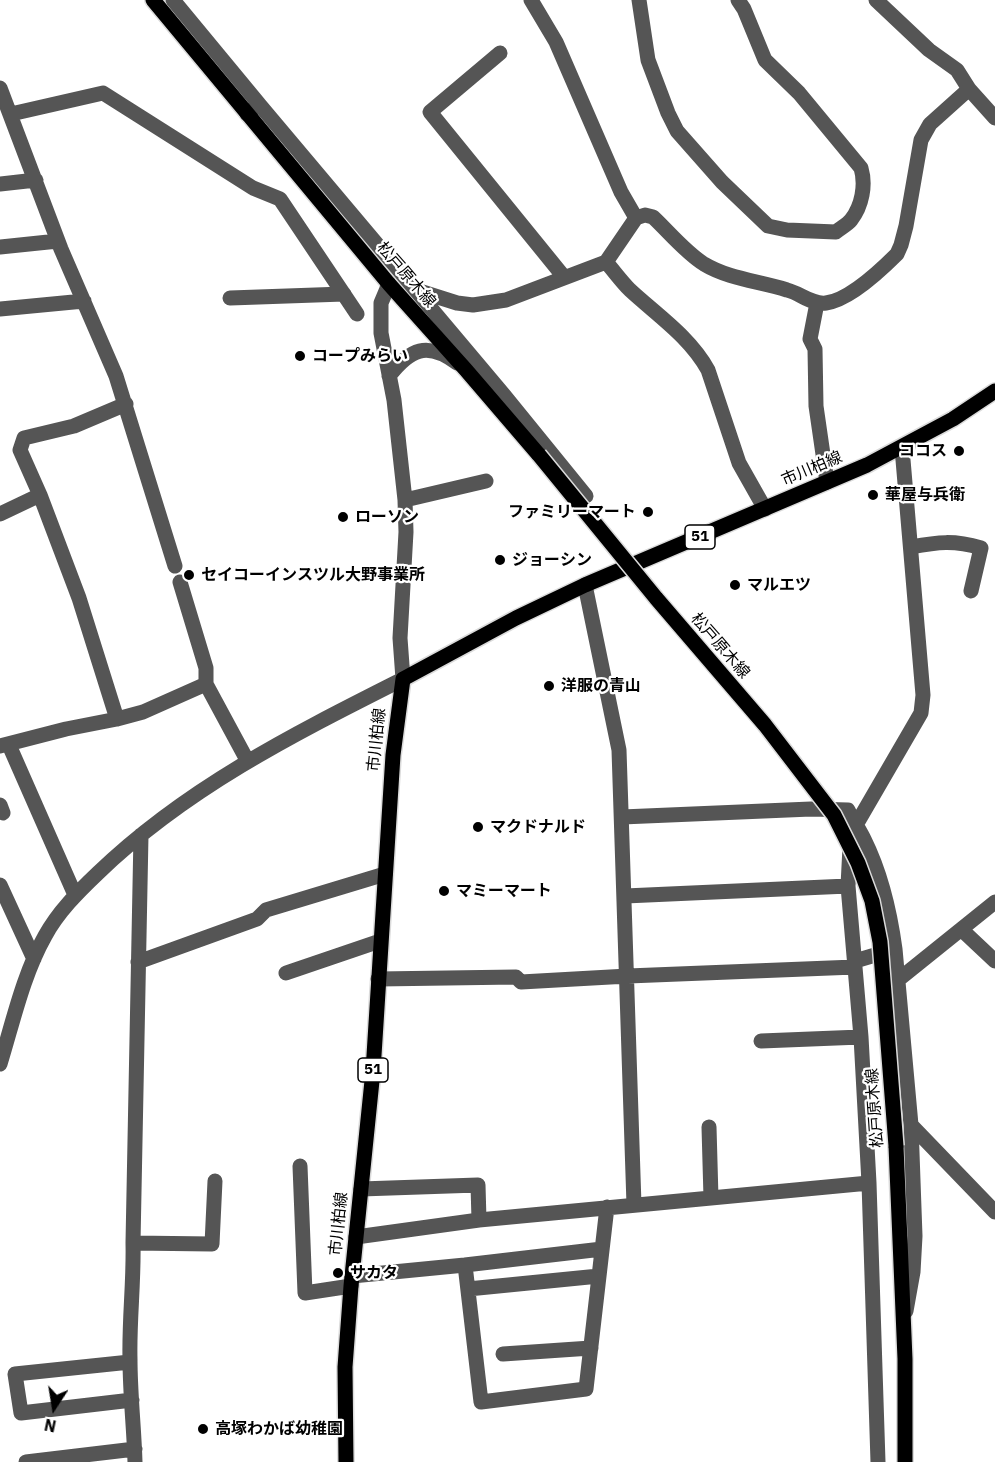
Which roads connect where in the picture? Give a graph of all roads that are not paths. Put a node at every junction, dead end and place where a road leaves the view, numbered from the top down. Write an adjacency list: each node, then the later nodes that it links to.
1 (153, 0): 12 (main road, 松戸原木線)
2 (173, 0): 10 (street)
3 (531, 0): 16 (street)
4 (639, 0): 5 (street)
5 (738, 0)
6 (876, 0): 9 (street)
7 (500, 53): 20 (street)
8 (0, 88): 11 (street)
9 (969, 89): 13 (street); 26 (street)
10 (259, 104): 12 (street); 22 (street)
11 (12, 114): 14 (street); 23 (street)
12 (247, 114): 21 (main road, 松戸原木線)
13 (995, 118)
14 (36, 180): 15 (street); 17 (street)
15 (0, 184)
16 (636, 218): 19 (street); 26 (street)
17 (58, 241): 18 (street); 25 (street)
18 (0, 247)
19 (606, 262): 20 (street); 39 (street)
20 (564, 277): 22 (street)
21 (389, 284): 29 (main road, 松戸原木線); 30 (street)
22 (416, 290): 37 (street)
23 (344, 294): 24 (street); 28 (street)
24 (230, 298)
25 (84, 301): 27 (street); 32 (street)
26 (817, 303): 35 (street)
27 (0, 309)
28 (357, 314)
29 (466, 370): 30 (street); 94 (main road, 松戸原木線, bridge)
30 (389, 376): 38 (street)
31 (995, 391): 33 (main road, 市川柏線 / 51)
32 (126, 404): 36 (street); 42 (street)
33 (902, 448): 35 (main road, 市川柏線 / 51); 41 (street)
34 (486, 481): 38 (street)
35 (827, 482): 39 (main road, 市川柏線 / 51)
36 (40, 495): 40 (street); 48 (street)
37 (586, 496)
38 (405, 500): 46 (street)
39 (765, 509): 44 (main road, 市川柏線 / 51)
40 (0, 514)
41 (911, 547): 45 (street); 52 (street)
42 (175, 566)
43 (180, 582): 47 (street)
44 (585, 585): 46 (main road, 市川柏線 / 51); 51 (street)
45 (971, 591)
46 (403, 679): 50 (street); 54 (main road, 市川柏線 / 51)
47 (206, 684): 48 (street); 50 (street)
48 (117, 719): 49 (street)
49 (4, 745): 57 (street)
50 (247, 760): 53 (street)
51 (622, 817): 52 (street); 58 (street)
52 (856, 825): 56 (street); 62 (street)
53 (141, 835): 57 (street); 65 (street)
54 (385, 874): 61 (main road, 市川柏線 / 51); 65 (street)
55 (0, 885): 63 (street)
56 (848, 886): 58 (street); 66 (street)
57 (75, 895): 63 (street)
58 (625, 896): 68 (street)
59 (995, 902): 60 (street)
60 (962, 930): 64 (street); 70 (street)
61 (380, 941): 67 (street); 69 (main road, 市川柏線 / 51)
62 (895, 949): 66 (street); 70 (street)
63 (34, 959): 73 (street)
64 (995, 961)
65 (138, 962): 88 (street)
66 (855, 964): 68 (street); 71 (street)
67 (286, 973)
68 (628, 976): 69 (street); 83 (street)
69 (378, 979): 81 (main road, 市川柏線 / 51)
70 (898, 980): 74 (street)
71 (861, 1036): 72 (street); 80 (street)
72 (761, 1041)
73 (0, 1064)
74 (911, 1125): 76 (street); 77 (street)
75 (709, 1127): 82 (street)
76 (939, 1152): 77 (street); 85 (street)
77 (911, 1162): 94 (street)
78 (300, 1166): 92 (street)
79 (215, 1181): 88 (street)
80 (869, 1183): 82 (street); 102 (street)
81 (361, 1189): 86 (street); 87 (main road, 市川柏線 / 51)
82 (711, 1198): 83 (street)
83 (634, 1205): 84 (street)
84 (607, 1207): 86 (street); 89 (street)
85 (995, 1212)
86 (479, 1220): 87 (street)
87 (356, 1237): 92 (main road, 市川柏線 / 51)
88 (133, 1243): 97 (street)
89 (602, 1249): 90 (street); 91 (street)
90 (465, 1265): 92 (street); 93 (street)
91 (599, 1276): 93 (street); 95 (street)
92 (351, 1281): 101 (main road, 市川柏線 / 51)
93 (468, 1289): 95 (street)
94 (904, 1323): 103 (main road, 松戸原木線)
95 (591, 1348): 96 (street)
96 (503, 1354)
97 (130, 1362): 98 (street); 98 (street)
98 (132, 1400): 99 (street)
99 (135, 1456): 100 (street)
100 (26, 1462)
101 (346, 1462)
102 (878, 1462)
103 (904, 1462)

